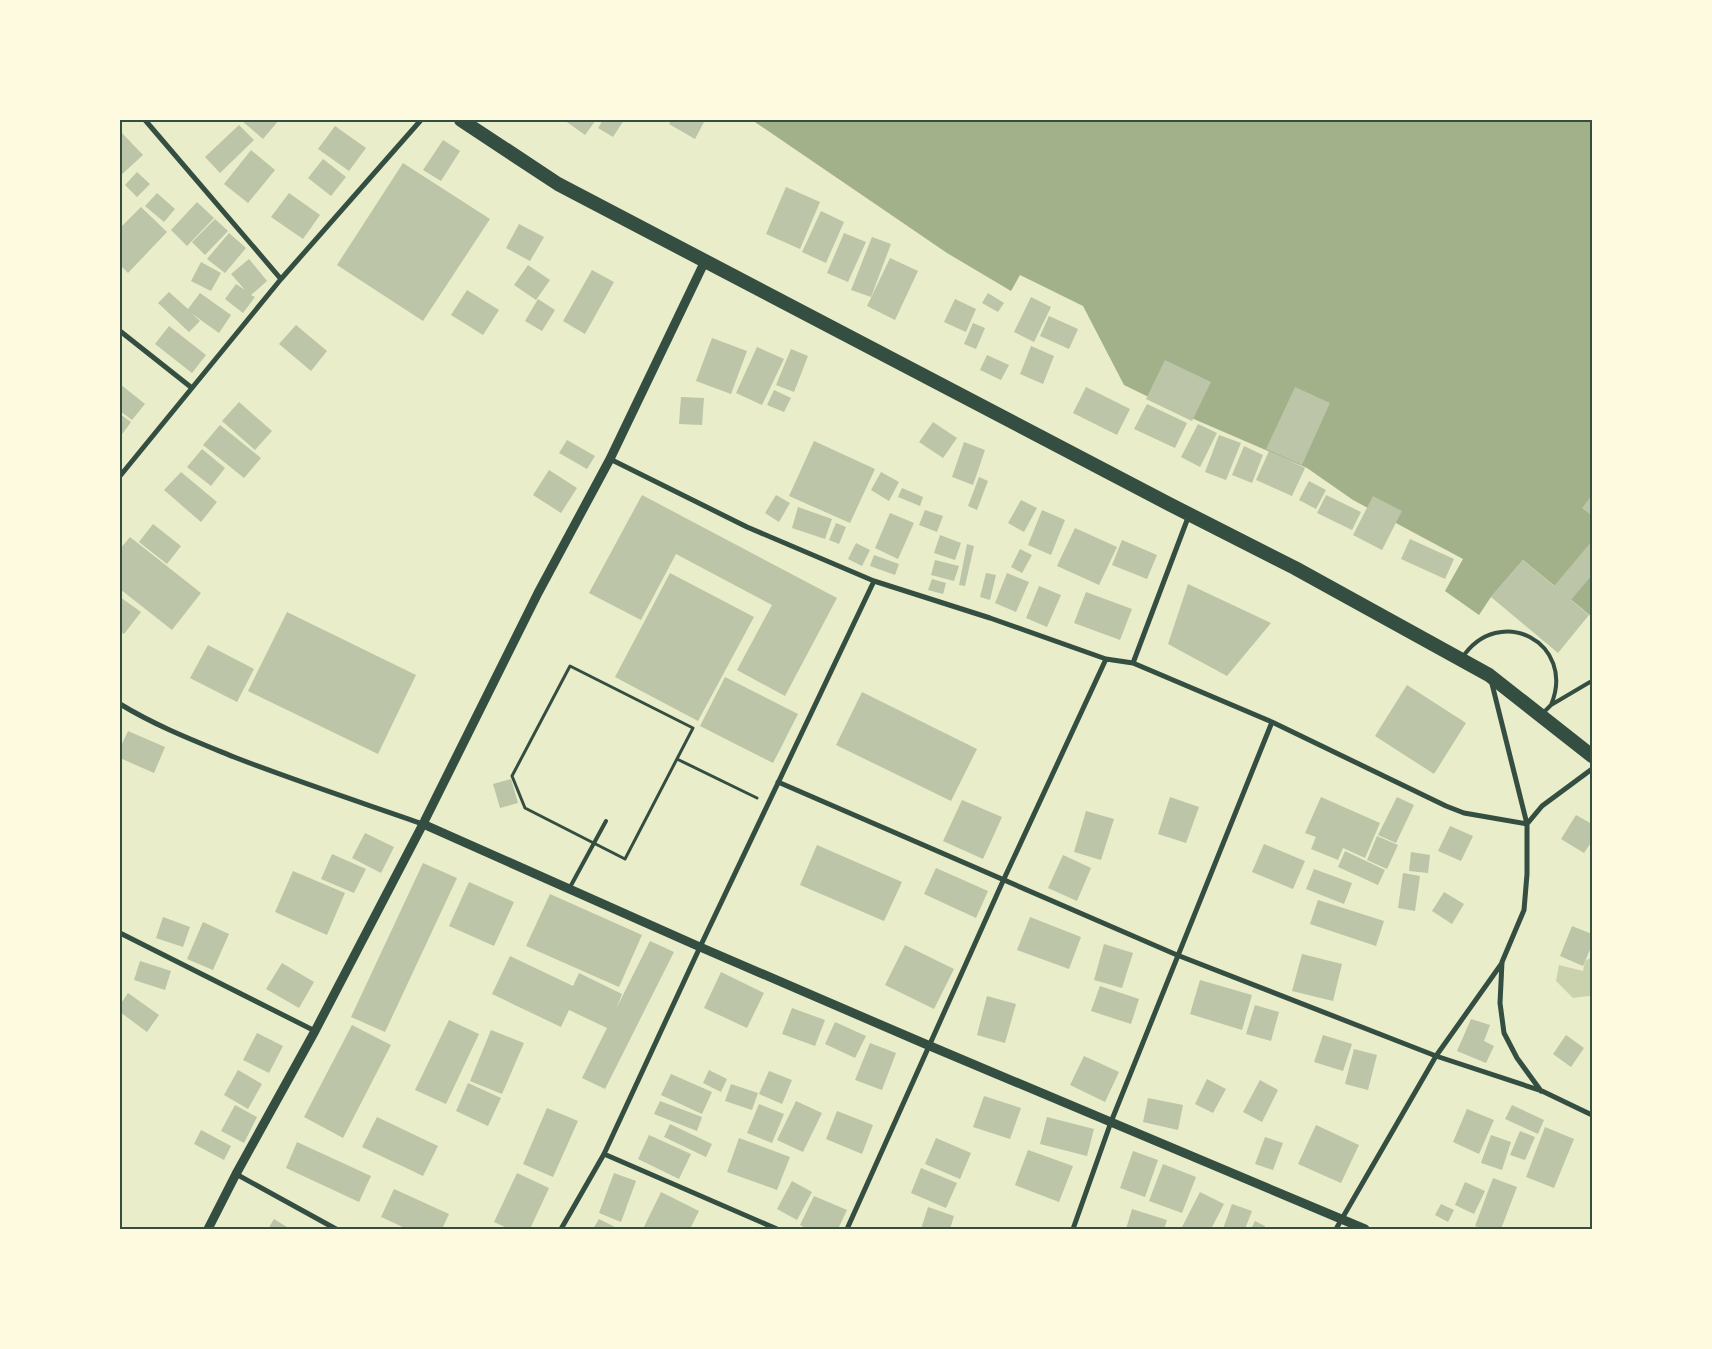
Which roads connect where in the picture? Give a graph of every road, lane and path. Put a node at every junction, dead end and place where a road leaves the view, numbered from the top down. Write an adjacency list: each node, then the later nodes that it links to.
1 (145, 120): 5 (street)
2 (421, 120): 5 (street)
3 (461, 120): 4 (highway)
4 (705, 261): 8 (street); 10 (highway)
5 (281, 279): 7 (street)
6 (120, 331): 7 (street)
7 (192, 388): 9 (street)
8 (610, 459): 11 (street); 26 (street)
9 (120, 476)
10 (1189, 514): 13 (highway); 14 (street)
11 (874, 581): 12 (street); 23 (street)
12 (1106, 659): 14 (street); 29 (street)
13 (1461, 659): 15 (highway); 18 (lane)
14 (1133, 663): 19 (street)
15 (1489, 675): 18 (highway); 27 (street)
16 (1590, 682): 18 (lane)
17 (120, 704): 26 (street)
18 (1546, 710): 20 (highway)
19 (1272, 722): 27 (street); 33 (street)
20 (1592, 756)
21 (676, 759): 24 (path); 28 (path); 28 (path)
22 (1592, 769): 27 (street)
23 (778, 782): 24 (street); 29 (street)
24 (768, 803): 32 (street)
25 (606, 821): 28 (lane)
26 (423, 824): 30 (street); 35 (street)
27 (1527, 824): 34 (street)
28 (594, 844): 30 (lane)
29 (1003, 881): 33 (street); 36 (street)
30 (569, 889): 32 (street)
31 (120, 933): 35 (street)
32 (700, 947): 36 (street); 41 (street)
33 (1177, 955): 37 (street); 40 (street)
34 (1502, 962): 37 (street); 38 (street)
35 (316, 1031): 42 (street)
36 (930, 1046): 40 (street); 48 (street)
37 (1436, 1056): 38 (street); 43 (street)
38 (1542, 1091): 39 (street)
39 (1592, 1115)
40 (1111, 1122): 43 (street); 49 (street)
41 (604, 1154): 46 (street); 47 (street)
42 (236, 1174): 44 (street); 45 (street)
43 (1342, 1219): 50 (street); 51 (street)
44 (208, 1229)
45 (336, 1229)
46 (561, 1229)
47 (777, 1229)
48 (847, 1229)
49 (1073, 1229)
50 (1336, 1229)
51 (1365, 1229)

